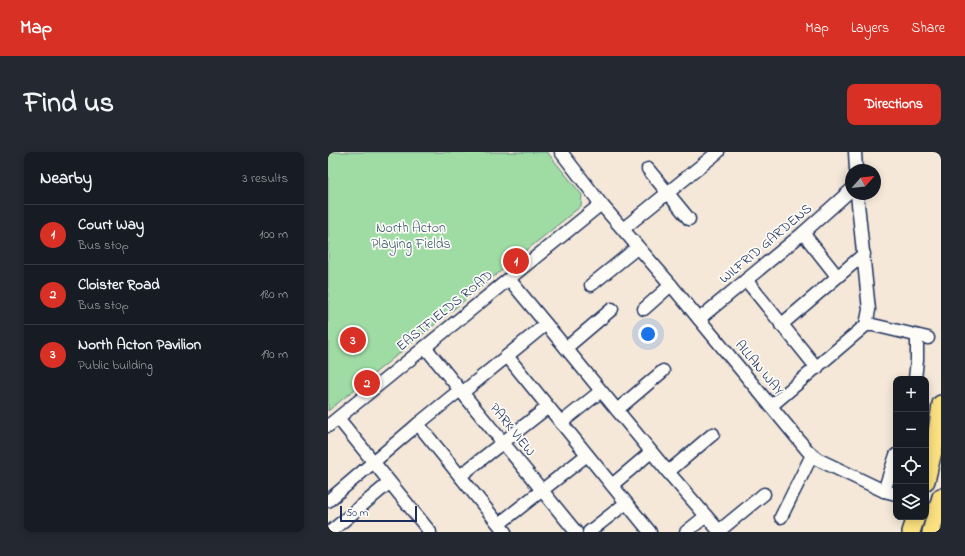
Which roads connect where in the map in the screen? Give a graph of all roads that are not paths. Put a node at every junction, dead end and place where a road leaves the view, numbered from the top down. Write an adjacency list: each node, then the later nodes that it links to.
1 (561, 152): 9 (street, ALLAN WAY)
2 (718, 152): 6 (street)
3 (855, 152): 4 (street)
4 (856, 164)
5 (648, 169): 6 (street)
6 (667, 193): 10 (street); 11 (street)
7 (845, 195): 12 (street, WILFRID GARDENS)
8 (858, 200): 14 (street)
9 (601, 204): 11 (street, ALLAN WAY); 16 (street, EASTFIELDS ROAD)
10 (689, 219)
11 (623, 229): 13 (street, ALLAN WAY)
12 (804, 232): 15 (street); 17 (street, WILFRID GARDENS)
13 (638, 247): 18 (street); 19 (street, ALLAN WAY)
14 (864, 254): 15 (street); 25 (street)
15 (837, 276): 24 (street)
16 (509, 279): 23 (street); 26 (street, EASTFIELDS ROAD)
17 (746, 280): 22 (street, WILFRID GARDENS); 24 (street)
18 (591, 285)
19 (671, 285): 21 (street); 22 (street, ALLAN WAY)
20 (612, 309): 27 (street)
21 (644, 309)
22 (699, 319): 35 (street, ALLAN WAY)
23 (546, 324): 27 (street); 28 (street)
24 (781, 325): 29 (street)
25 (866, 325): 29 (street); 31 (street)
26 (425, 347): 33 (street, PARK VIEW); 38 (street, EASTFIELDS ROAD)
27 (566, 348): 32 (street)
28 (507, 356): 33 (street); 36 (street)
29 (817, 368): 35 (street)
30 (663, 371): 37 (street)
31 (915, 376)
32 (601, 390): 37 (street); 39 (street)
33 (461, 391): 40 (street); 43 (street, PARK VIEW)
34 (941, 404): 49 (highway)
35 (770, 406): 46 (street, ALLAN WAY)
36 (548, 407): 39 (street); 43 (street)
37 (617, 410): 44 (street)
38 (338, 418): 41 (street, EASTFIELDS ROAD); 47 (street)
39 (561, 423): 45 (street)
40 (418, 424): 47 (street); 51 (street)
41 (328, 426)
42 (713, 434): 50 (street)
43 (502, 442): 51 (street); 54 (street, PARK VIEW)
44 (651, 452): 50 (street); 53 (street)
45 (587, 455): 53 (street); 54 (street)
46 (812, 455): 55 (street, ALLAN WAY); 62 (street)
47 (373, 463): 52 (street); 59 (street)
48 (893, 464): 55 (street)
49 (929, 468)
50 (668, 472): 61 (street)
51 (460, 476): 64 (street)
52 (390, 482): 65 (street); 67 (street)
53 (612, 484): 60 (street)
54 (542, 490): 64 (street); 68 (street, PARK VIEW)
55 (884, 491): 56 (street, ALLAN WAY)
56 (893, 493)
57 (764, 494): 66 (street)
58 (941, 498): 73 (highway)
59 (328, 501)
60 (626, 503): 69 (street); 70 (street)
61 (706, 516): 66 (street); 71 (street)
62 (781, 517)
63 (915, 520): 72 (highway)
64 (502, 528)
65 (338, 530)
66 (720, 531)
67 (430, 532)
68 (576, 532)
69 (589, 532)
70 (650, 532)
71 (686, 532)
72 (911, 532)
73 (931, 532)

